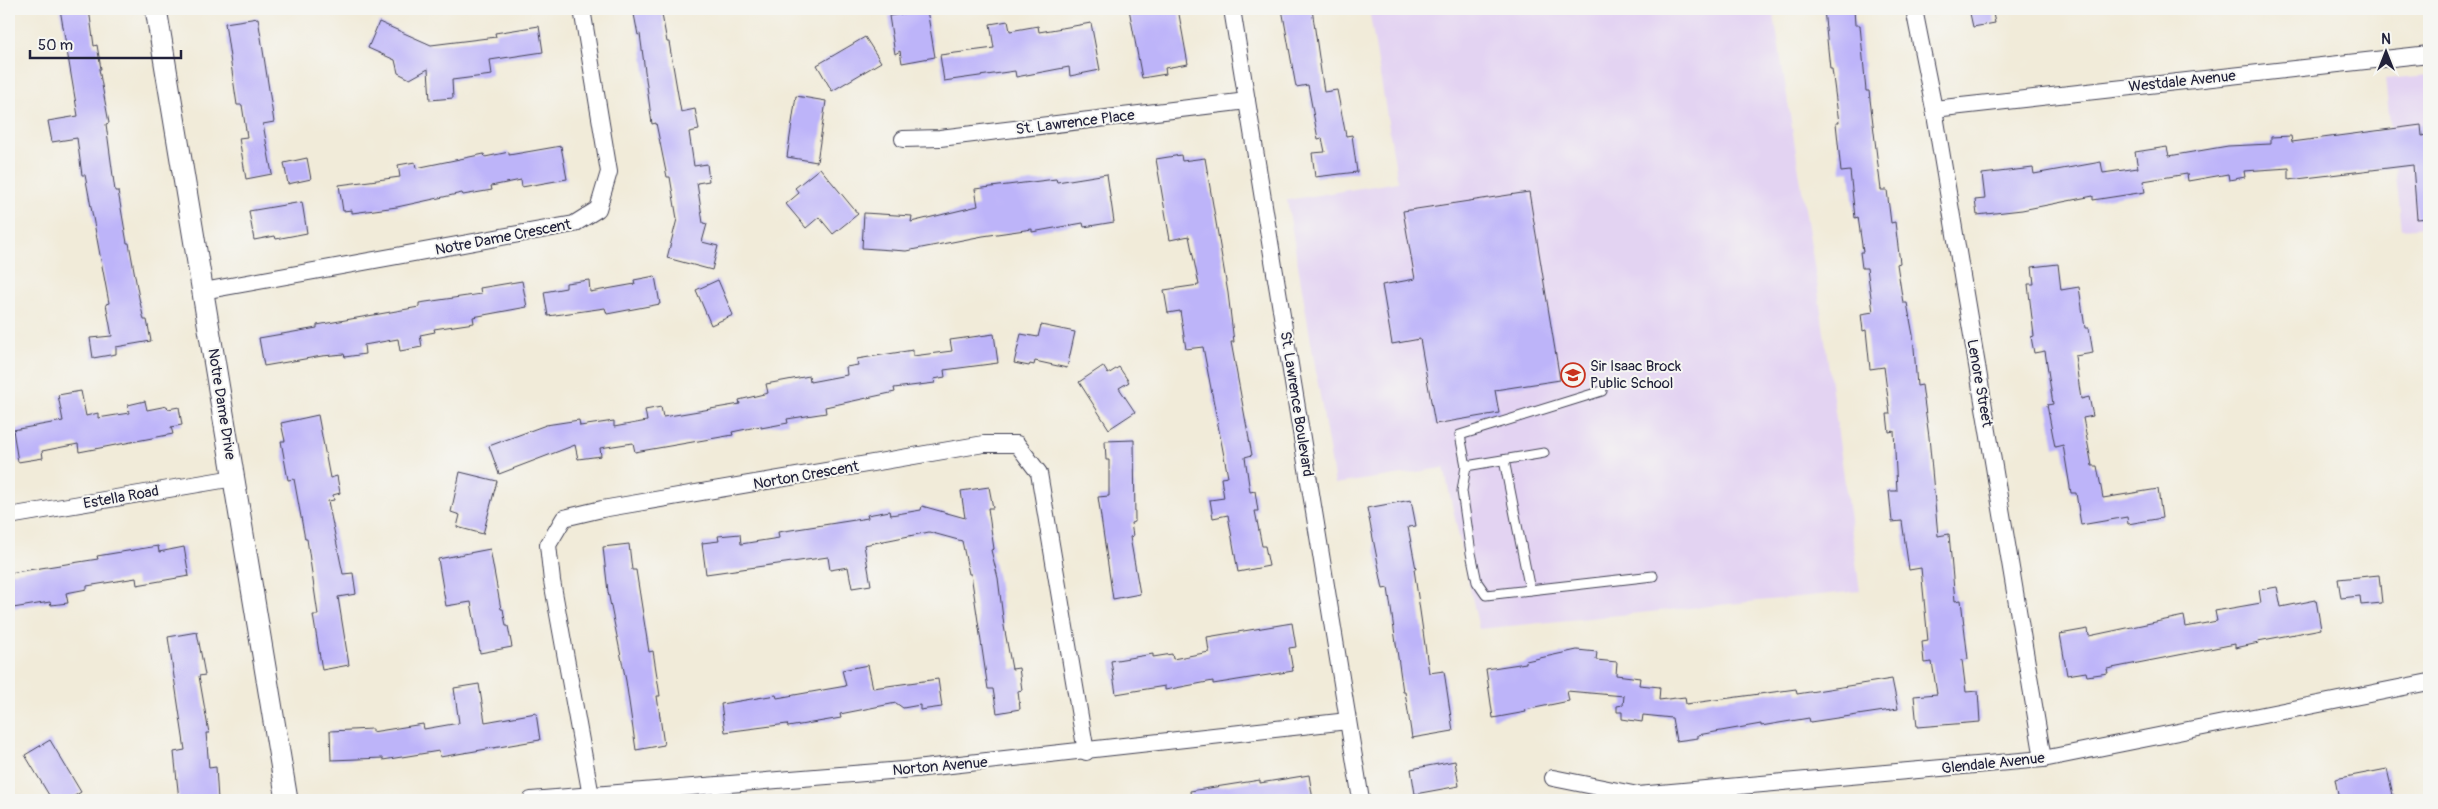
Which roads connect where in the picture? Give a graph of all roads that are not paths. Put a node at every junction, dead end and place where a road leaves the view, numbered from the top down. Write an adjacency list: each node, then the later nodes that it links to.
1 (156, 9): 9 (street, Notre Dame Drive)
2 (582, 9): 9 (street, Notre Dame Crescent)
3 (1232, 9): 6 (street, St. Lawrence Boulevard)
4 (1914, 9): 7 (street, Lenore Street)
5 (2429, 54): 7 (street, Westdale Avenue)
6 (1247, 101): 8 (street, St. Lawrence Place); 19 (street, St. Lawrence Boulevard)
7 (1934, 109): 21 (street, Lenore Street)
8 (903, 139)
9 (202, 290): 14 (street, Notre Dame Drive)
10 (1602, 391): 13 (lane)
11 (1544, 453): 12 (lane)
12 (1504, 460): 13 (lane); 17 (lane)
13 (1466, 466): 17 (lane)
14 (234, 478): 15 (street, Estella Road); 24 (street, Notre Dame Drive)
15 (9, 516)
16 (1653, 576): 17 (lane)
17 (1530, 590)
18 (2429, 682): 21 (street, Glendale Avenue)
19 (1348, 721): 20 (street, Norton Avenue); 26 (street, St. Lawrence Boulevard)
20 (1086, 752): 23 (street, Norton Avenue); 23 (street, Norton Crescent)
21 (2043, 759): 22 (street, Glendale Avenue)
22 (1553, 778)
23 (591, 796): 25 (street, Norton Avenue)
24 (287, 800)
25 (531, 800)
26 (1361, 800)

